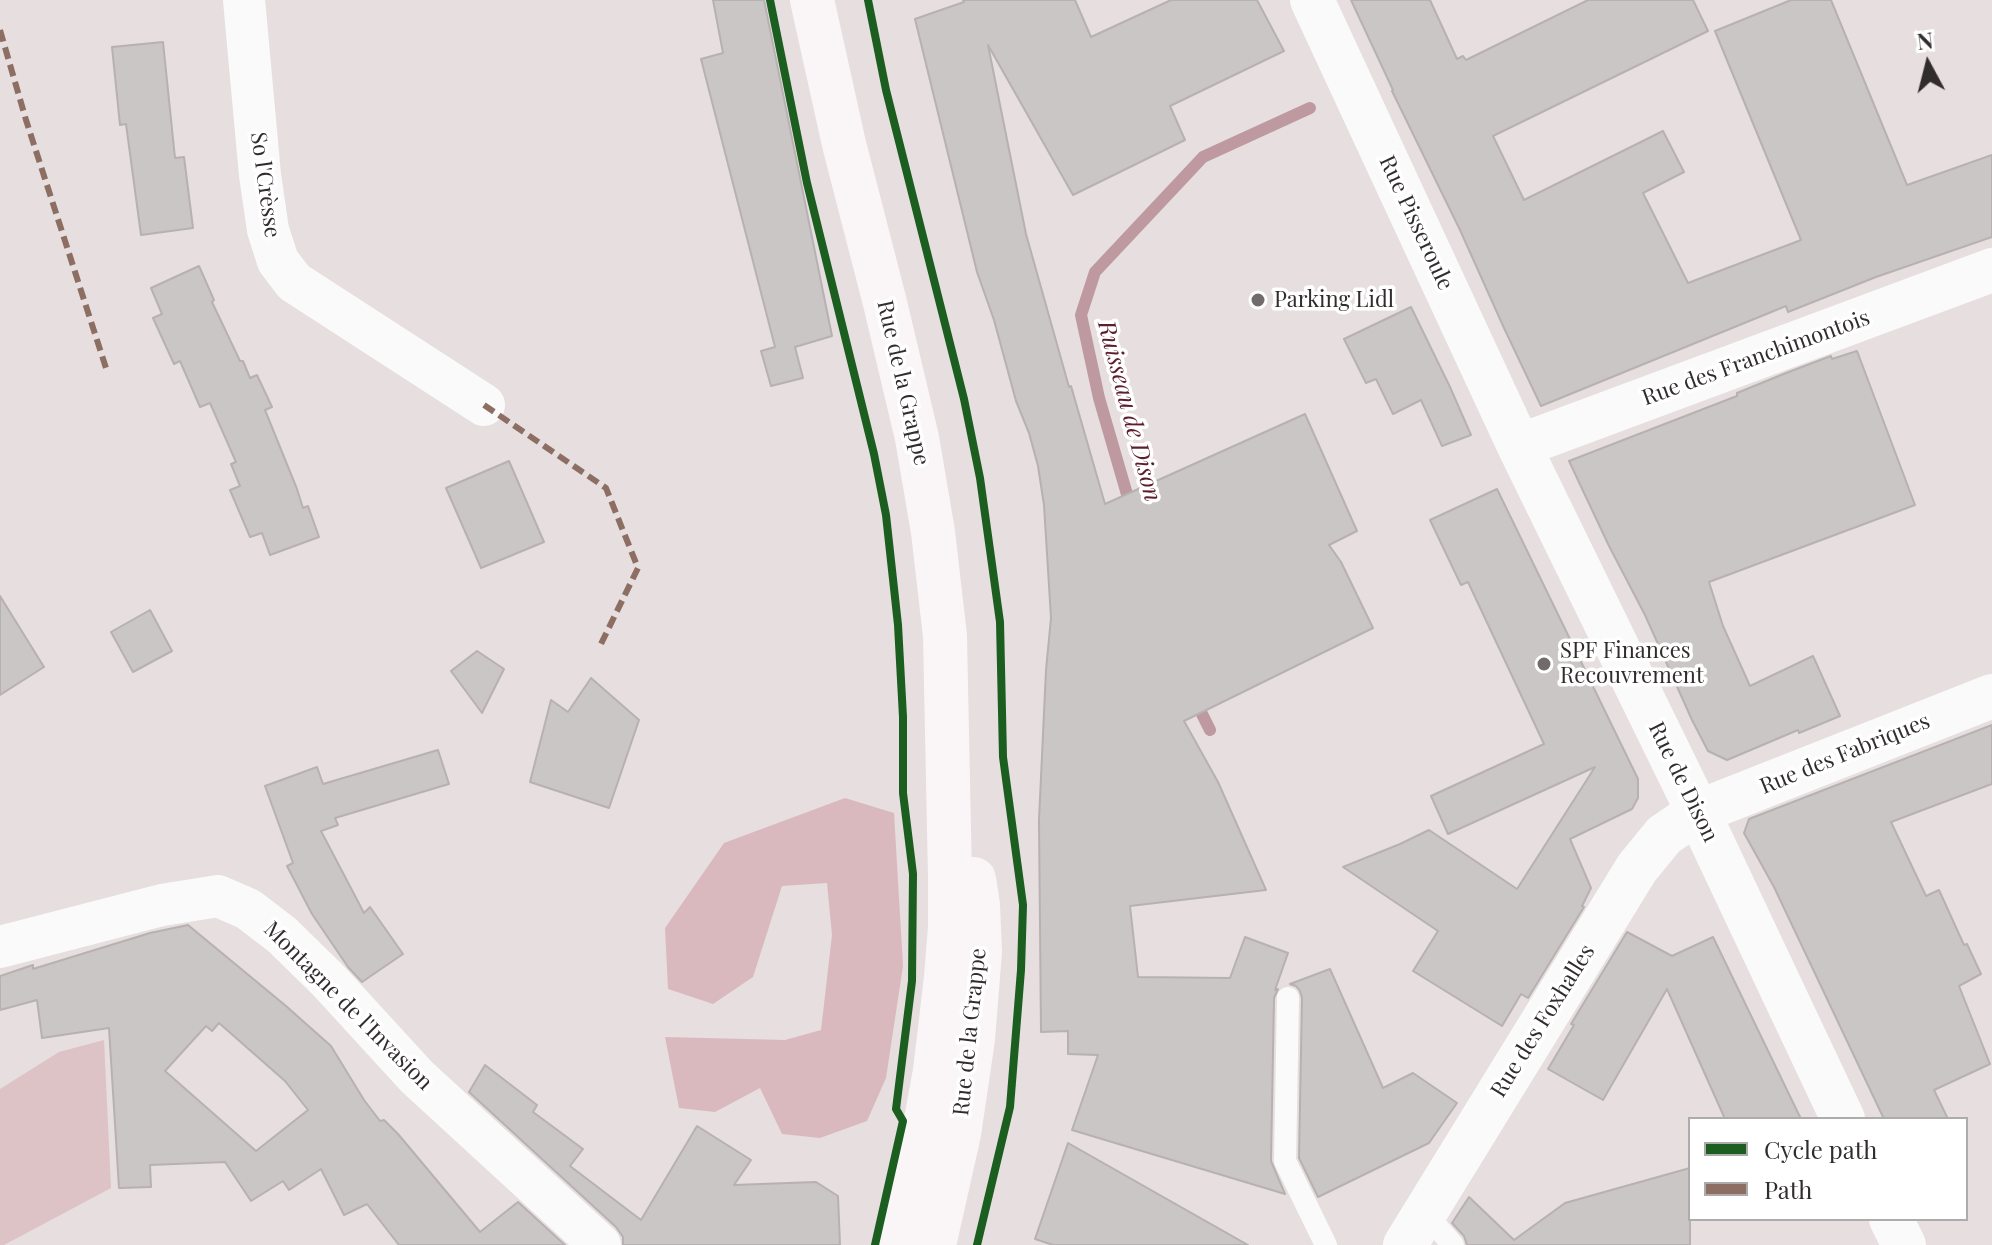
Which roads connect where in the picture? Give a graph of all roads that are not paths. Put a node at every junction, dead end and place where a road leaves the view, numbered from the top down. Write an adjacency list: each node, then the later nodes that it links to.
1 (244, 0): 5 (street, So l'Crèsse)
2 (812, 0): 8 (main road, Rue de la Grappe)
3 (1312, 0): 6 (street, Rue Pisseroule)
4 (1992, 270): 6 (street, Rue des Franchimontois)
5 (484, 405)
6 (1519, 446): 9 (street, Rue de Dison)
7 (1992, 696): 9 (street, Rue des Fabriques)
8 (948, 772): 16 (main road, Rue de la Grappe); 17 (main road, Rue de la Grappe)
9 (1698, 812): 12 (street, Rue de Dison); 14 (street, Rue des Foxhalles)
10 (0, 947): 15 (street, Montagne de l'Invasion)
11 (1288, 998): 18 (lane)
12 (1842, 1117)
13 (1892, 1221): 20 (street)
14 (1415, 1229): 19 (lane)
15 (600, 1245)
16 (894, 1245)
17 (934, 1245)
18 (1326, 1245)
19 (1453, 1245)
20 (1904, 1245)

